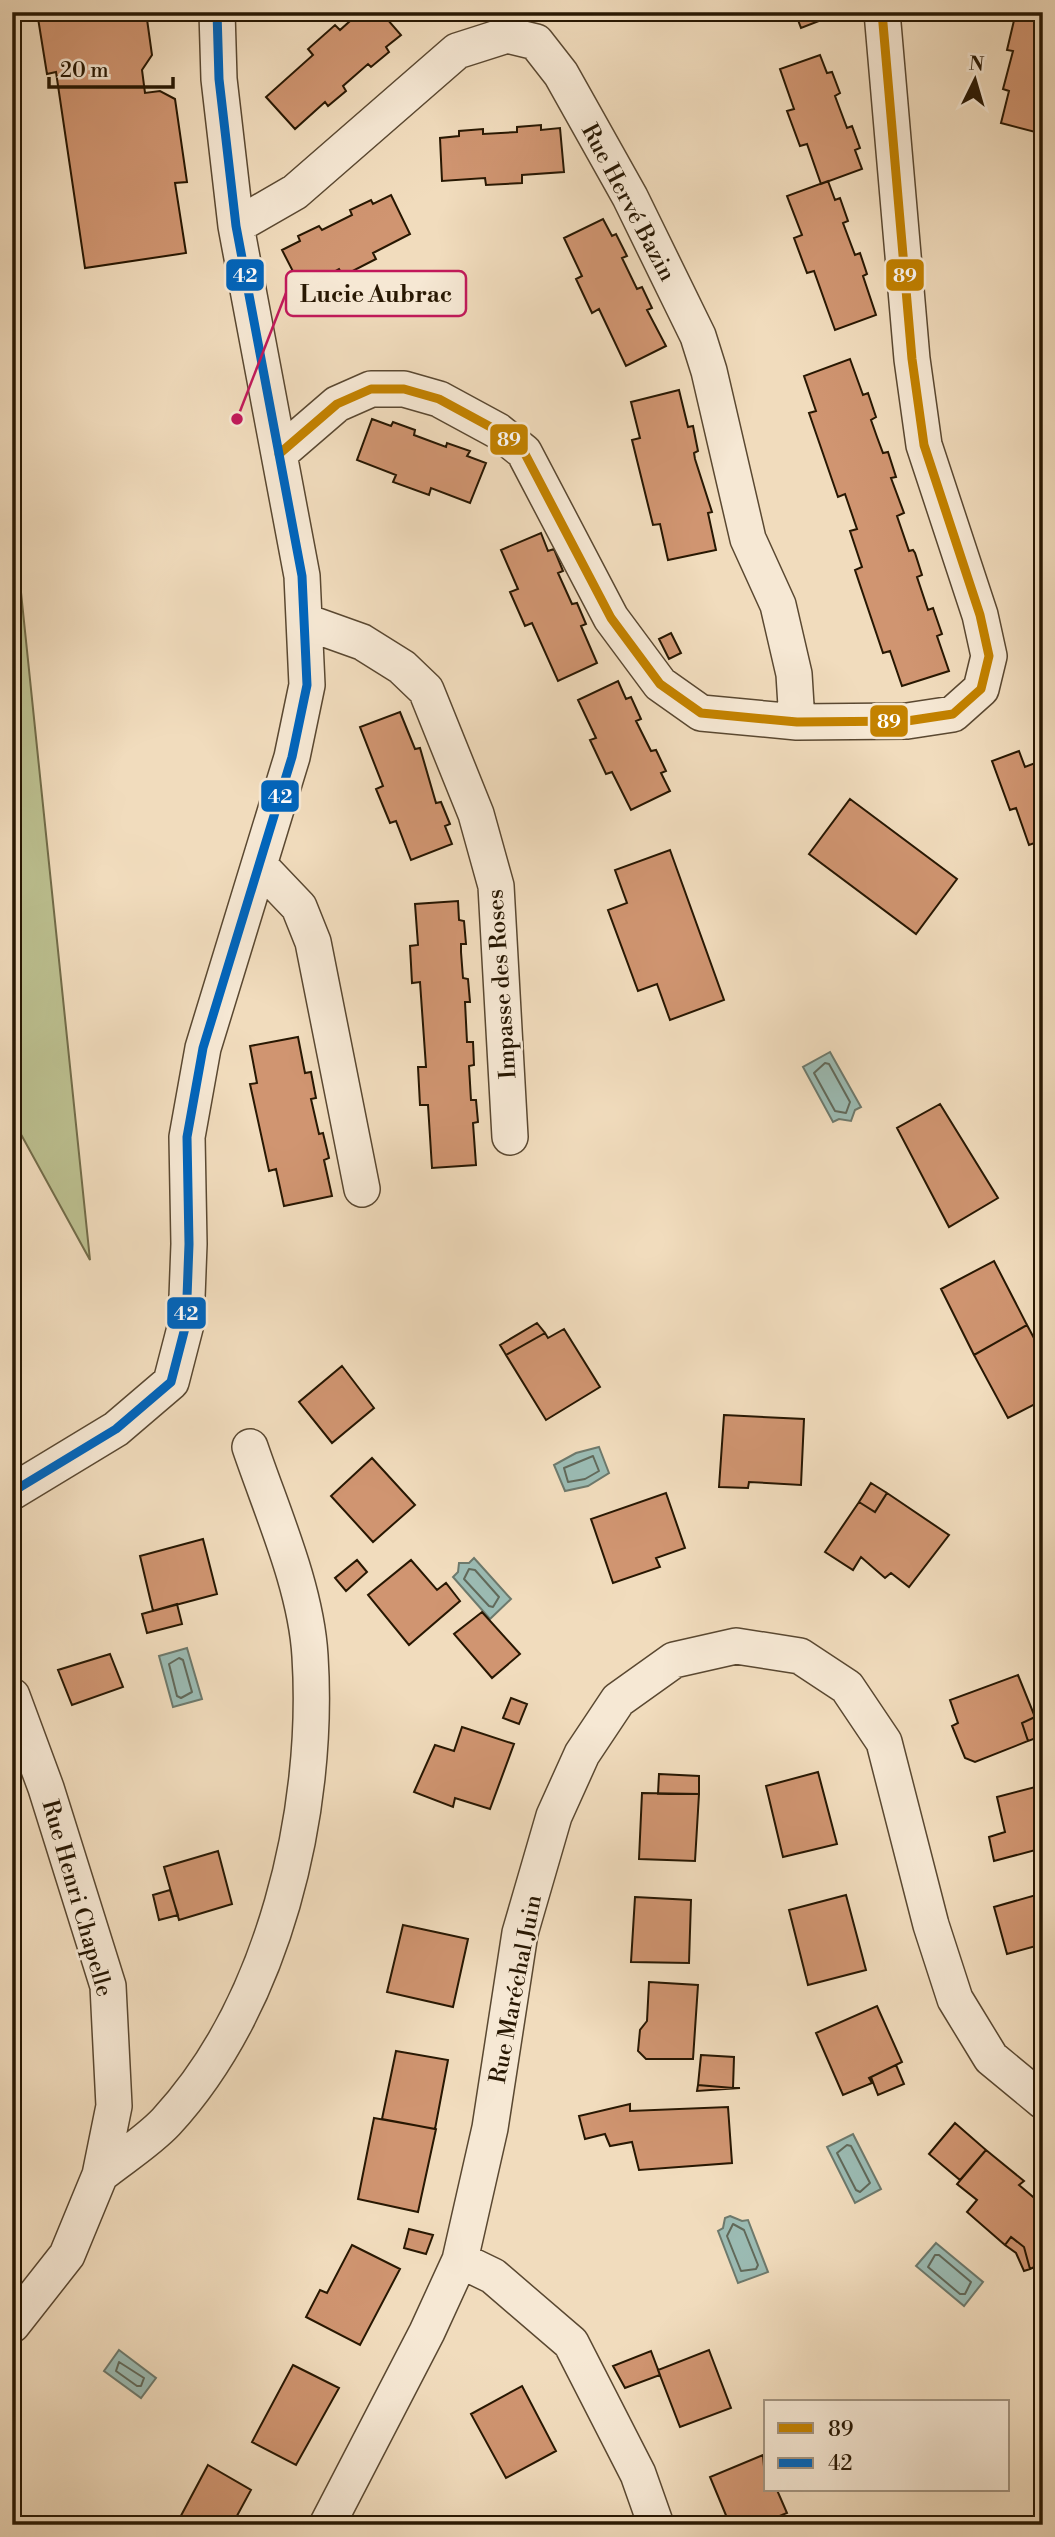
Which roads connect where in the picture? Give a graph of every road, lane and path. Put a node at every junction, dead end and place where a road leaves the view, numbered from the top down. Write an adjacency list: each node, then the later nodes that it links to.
1 (217, 12): 3 (street)
2 (882, 12): 6 (street)
3 (236, 226): 4 (street); 6 (street, Rue Hervé Bazin)
4 (279, 454): 5 (street); 6 (street)
5 (306, 622): 7 (street); 8 (street, Impasse des Roses)
6 (797, 722)
7 (259, 866): 9 (street); 11 (street)
8 (510, 1137)
9 (362, 1189)
10 (250, 1447): 14 (street)
11 (12, 1492)
12 (12, 1696): 14 (street, Rue Henri Chapelle)
13 (1043, 2101): 15 (street, Rue Maréchal Juin)
14 (100, 2175): 16 (street, Rue Henri Chapelle)
15 (460, 2260): 17 (street, Rue Maréchal Juin); 18 (street)
16 (12, 2325)
17 (327, 2525)
18 (656, 2525)

